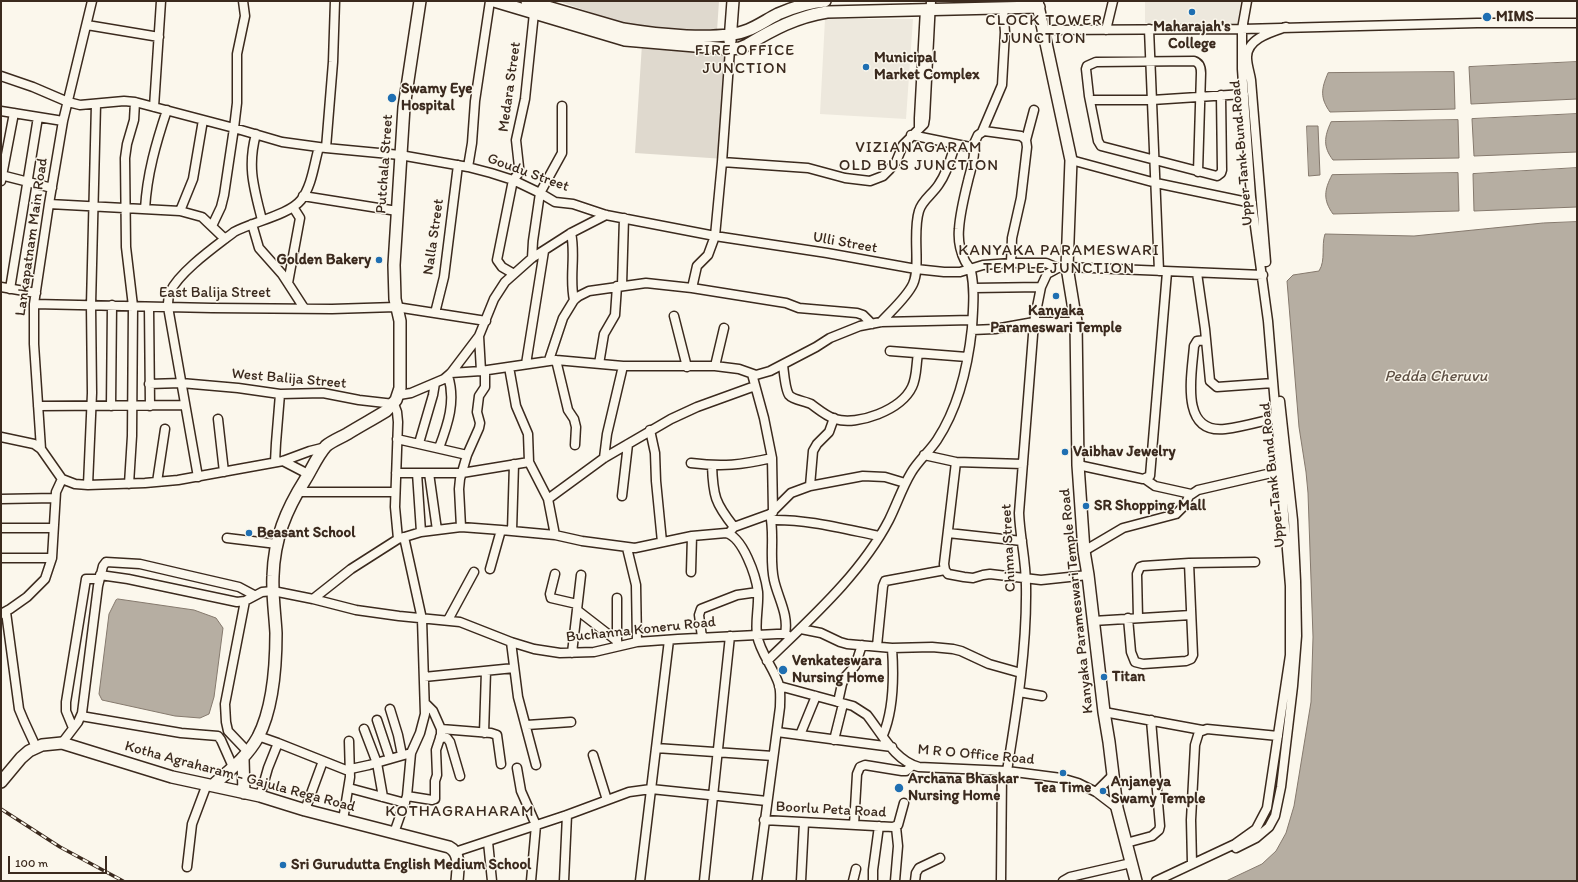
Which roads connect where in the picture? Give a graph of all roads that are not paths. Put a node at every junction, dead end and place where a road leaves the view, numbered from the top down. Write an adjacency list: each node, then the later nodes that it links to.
1 (92, 1): 18 (street, Lankapatnam Main Road)
2 (160, 1): 25 (street)
3 (243, 1): 47 (street)
4 (335, 1): 53 (street)
5 (420, 1): 55 (main road, Putchala Street)
6 (490, 1): 60 (street)
7 (494, 1): 16 (main road)
8 (527, 1): 26 (main road)
9 (733, 1): 24 (main road)
10 (825, 1): 24 (main road)
11 (1112, 1): 22 (street)
12 (1247, 1): 20 (street, Upper Tank Bund Road)
13 (1038, 4): 15 (main road); 21 (main road, Kanyaka Parameswari Temple Road)
14 (925, 6): 15 (main road); 27 (main road); 50 (street)
15 (1003, 8): 48 (street)
16 (534, 13): 26 (main road); 63 (street, Medara Street)
17 (1577, 23): 19 (street)
18 (87, 25): 25 (street); 35 (street, Lankapatnam Main Road)
19 (1286, 27): 20 (street); 359 (street, Upper Tank Bund Road)
20 (1242, 29): 23 (street); 30 (street, Upper Tank Bund Road)
21 (1044, 30): 22 (street); 56 (main road, Kanyaka Parameswari Temple Road)
22 (1106, 30): 23 (street)
23 (1149, 30): 28 (street)
24 (731, 35): 26 (main road); 27 (main road)
25 (159, 37): 39 (street)
26 (640, 37): 27 (main road)
27 (730, 49): 58 (street)
28 (1150, 61): 32 (street); 33 (street); 34 (street)
29 (1, 76): 35 (street, Goudu Street)
30 (1244, 94): 31 (street); 69 (street, Upper Tank Bund Road)
31 (1221, 95): 32 (street); 61 (street)
32 (1200, 96): 34 (street); 61 (street)
33 (1090, 100): 34 (street); 57 (street)
34 (1152, 100): 57 (street)
35 (68, 102): 37 (street, Goudu Street); 46 (street, Lankapatnam Main Road)
36 (135, 102): 37 (street, Goudu Street); 39 (street, Goudu Street); 73 (street)
37 (96, 104): 71 (street)
38 (562, 106): 67 (street)
39 (154, 107): 40 (street, Goudu Street)
40 (167, 110): 45 (street, Goudu Street); 74 (street)
41 (1034, 110): 51 (street)
42 (1, 111): 43 (street)
43 (14, 113): 44 (street); 62 (street)
44 (38, 117): 46 (street); 64 (street)
45 (203, 120): 47 (street, Goudu Street); 75 (street)
46 (63, 121): 66 (street, Lankapatnam Main Road)
47 (234, 128): 49 (street, Goudu Street); 81 (street)
48 (982, 132): 51 (street); 54 (street)
49 (256, 134): 53 (street, Goudu Street); 79 (street)
50 (911, 135): 52 (street); 58 (street)
51 (1026, 140): 87 (street)
52 (955, 145): 54 (street); 89 (street)
53 (322, 148): 55 (street, Goudu Street); 68 (street)
54 (972, 148): 90 (street)
55 (400, 155): 59 (street, Goudu Street); 76 (main road, Putchala Street)
56 (1071, 160): 65 (street); 88 (main road, Kanyaka Parameswari Temple Road)
57 (1155, 160): 61 (street); 65 (street)
58 (722, 162): 83 (street)
59 (458, 165): 60 (street, Goudu Street); 112 (street, Nalla Street)
60 (468, 167): 63 (street, Goudu Street)
61 (1198, 172)
62 (1, 177): 64 (street)
63 (514, 180): 67 (street, Goudu Street); 93 (street, Medara Street)
64 (27, 182): 66 (street); 101 (street)
65 (1156, 183): 69 (street); 91 (street)
66 (52, 188): 70 (street, Lankapatnam Main Road)
67 (540, 193): 77 (street, Goudu Street); 86 (street)
68 (303, 196): 72 (street); 76 (street)
69 (1252, 203): 94 (street, Upper Tank Bund Road)
70 (49, 204): 71 (street); 102 (street, Lankapatnam Main Road)
71 (93, 206): 73 (street); 105 (street)
72 (293, 207): 79 (street); 95 (street)
73 (125, 208): 74 (street); 107 (street)
74 (146, 209): 75 (street)
75 (180, 211): 81 (street)
76 (397, 211): 110 (main road, Putchala Street)
77 (606, 215): 78 (street, Goudu Street); 82 (street)
78 (624, 218): 83 (street, Goudu Street); 96 (street)
79 (262, 220): 80 (street)
80 (252, 224): 84 (street); 95 (street)
81 (212, 226): 84 (street)
82 (571, 233): 85 (street); 103 (street)
83 (715, 236): 89 (street, Ulli Street); 99 (street)
84 (225, 239): 109 (street)
85 (544, 251): 86 (street); 128 (street)
86 (532, 258): 93 (street)
87 (1012, 263): 88 (street, Ulli Street); 90 (street, Ulli Street)
88 (1062, 267): 91 (street, Ulli Street); 98 (street, Chinna Street); 118 (main road, Kanyaka Parameswari Temple Road)
89 (916, 269): 90 (street, Ulli Street); 116 (street)
90 (970, 269): 100 (street)
91 (1163, 272): 92 (street, Ulli Street); 185 (street)
92 (1197, 273): 94 (street, Ulli Street); 123 (street)
93 (514, 274): 114 (street)
94 (1263, 275): 140 (street, Upper Tank Bund Road)
95 (288, 283): 111 (street)
96 (619, 286): 99 (street); 103 (street); 129 (street)
97 (1, 287): 101 (street)
98 (1041, 287): 100 (street); 117 (street, Chinna Street)
99 (692, 288): 119 (street)
100 (974, 288): 115 (street)
101 (10, 289): 102 (street)
102 (36, 294): 104 (street, Lankapatnam Main Road)
103 (574, 300): 127 (street)
104 (34, 304): 105 (street, East Balija Street); 145 (street, Lankapatnam Main Road)
105 (91, 305): 106 (street, East Balija Street); 146 (street)
106 (112, 305): 107 (street, East Balija Street); 147 (street)
107 (133, 306): 108 (street, East Balija Street); 150 (street)
108 (149, 307): 109 (street, East Balija Street); 141 (street)
109 (168, 307): 111 (street, East Balija Street); 139 (street)
110 (396, 307): 111 (street, East Balija Street); 112 (street, East Balija Street); 144 (main road)
111 (304, 308)
112 (435, 313): 114 (street, East Balija Street)
113 (674, 316): 132 (street)
114 (486, 320): 122 (street)
115 (972, 320): 116 (street); 121 (street)
116 (882, 322): 119 (street)
117 (1034, 322): 118 (street); 121 (street); 173 (street, Chinna Street)
118 (1076, 322): 175 (main road, Kanyaka Parameswari Temple Road)
119 (872, 324): 130 (street)
120 (724, 328): 133 (street)
121 (972, 330): 126 (street)
122 (480, 336): 135 (street); 137 (street)
123 (1206, 340): 140 (street); 152 (street)
124 (890, 351): 125 (street)
125 (918, 354): 126 (street); 151 (street)
126 (967, 357): 165 (street)
127 (553, 360): 128 (street); 129 (street); 160 (street)
128 (526, 364): 134 (street)
129 (599, 364): 131 (street)
130 (783, 365): 136 (street); 151 (street)
131 (623, 366): 132 (street); 166 (street)
132 (687, 366): 133 (street)
133 (715, 366): 136 (street)
134 (509, 367): 135 (street); 169 (street)
135 (483, 371): 137 (street); 164 (street)
136 (752, 374): 142 (street)
137 (450, 375): 138 (street); 162 (street)
138 (435, 382): 144 (street); 158 (street)
139 (181, 383): 141 (street, West Balija Street); 143 (street, West Balija Street); 149 (street)
140 (1273, 383): 152 (street, Upper Tank Bund Road)
141 (150, 384): 148 (street)
142 (755, 386): 155 (street); 167 (street)
143 (280, 394): 144 (street, West Balija Street); 168 (street)
144 (396, 400): 157 (street); 161 (main road)
145 (38, 406): 146 (street); 163 (street, Lankapatnam Main Road)
146 (92, 406): 147 (street); 189 (street)
147 (111, 406): 150 (street)
148 (150, 406): 149 (street); 150 (street)
149 (185, 406): 183 (street)
150 (132, 407): 188 (street)
151 (834, 418): 190 (street)
152 (1276, 418): 176 (street, Upper Tank Bund Road)
153 (218, 419): 177 (street)
154 (165, 429): 186 (street)
155 (650, 430): 159 (street); 214 (street)
156 (1, 437): 163 (street)
157 (397, 439): 158 (street); 178 (street)
158 (419, 443): 162 (street)
159 (628, 444): 166 (street); 194 (street)
160 (574, 445)
161 (326, 447): 168 (street); 182 (main road)
162 (439, 448): 164 (street)
163 (41, 449): 184 (street)
164 (467, 454): 181 (street)
165 (924, 455): 170 (street); 187 (street)
166 (604, 458): 197 (street)
167 (772, 458): 174 (street); 198 (street)
168 (279, 461): 177 (street); 182 (street)
169 (529, 462): 172 (street); 197 (street)
170 (956, 462): 173 (street); 207 (street)
171 (692, 463): 174 (street)
172 (514, 464): 181 (street); 205 (street)
173 (1023, 464): 213 (street, Chinna Street)
174 (712, 465): 204 (street)
175 (1078, 465): 185 (street); 217 (main road, Kanyaka Parameswari Temple Road)
176 (1280, 471): 193 (street); 285 (street, Upper Tank Bund Road)
177 (224, 472): 183 (street)
178 (396, 472): 179 (street); 192 (street)
179 (417, 473): 180 (street); 206 (street)
180 (430, 473): 181 (street); 202 (street)
181 (462, 473): 199 (street)
182 (308, 474): 191 (main road)
183 (198, 477): 186 (street)
184 (62, 479): 189 (street); 195 (street)
185 (1145, 479): 193 (street)
186 (157, 482): 188 (street)
187 (905, 483): 190 (street); 210 (street)
188 (129, 484): 189 (street)
189 (88, 485)
190 (810, 486): 198 (street)
191 (297, 492): 192 (street); 215 (main road)
192 (395, 492): 212 (street)
193 (1191, 494): 217 (street)
194 (622, 496)
195 (55, 498): 196 (street); 201 (street)
196 (1, 499)
197 (548, 499): 208 (street)
198 (771, 515): 204 (street); 210 (street); 248 (street)
199 (461, 527): 202 (street); 203 (street)
200 (1, 528): 201 (street)
201 (53, 528): 219 (street)
202 (437, 530): 206 (street)
203 (502, 530): 205 (street); 222 (street)
204 (732, 530): 209 (street); 232 (street)
205 (512, 531): 208 (street)
206 (421, 532): 212 (street)
207 (948, 533): 213 (street); 223 (street)
208 (555, 535): 216 (street)
209 (692, 536): 214 (street); 225 (street)
210 (879, 536): 245 (street)
211 (227, 538): 215 (street)
212 (401, 538): 235 (street); 242 (street)
213 (1022, 541): 230 (street, Chinna Street)
214 (662, 542): 216 (street)
215 (276, 544): 231 (main road)
216 (627, 548): 252 (street)
217 (1084, 551): 228 (main road, Kanyaka Parameswari Temple Road)
218 (1, 558): 219 (street)
219 (52, 558): 238 (street)
220 (1255, 562): 221 (street)
221 (1189, 563): 239 (street); 241 (street)
222 (490, 569)
223 (945, 570): 230 (street); 255 (street)
224 (474, 572): 243 (street)
225 (691, 572)
226 (555, 574): 237 (street)
227 (581, 575): 237 (street)
228 (1088, 575): 230 (street); 244 (main road, Kanyaka Parameswari Temple Road)
229 (100, 577): 233 (street); 236 (street); 271 (street); 276 (street)
230 (1026, 579): 261 (street, Chinna Street)
231 (273, 590): 233 (street); 235 (street, Buchanna Koneru Road); 284 (main road)
232 (758, 592): 246 (street); 249 (street)
233 (254, 595): 236 (street)
234 (617, 598): 253 (street)
235 (313, 599): 242 (street, Buchanna Koneru Road)
236 (245, 601): 296 (street)
237 (577, 607): 253 (street); 257 (street)
238 (3, 613): 290 (street)
239 (1191, 615): 240 (street); 241 (street)
240 (1128, 618): 241 (street); 244 (street)
241 (1138, 618)
242 (422, 619): 243 (street, Buchanna Koneru Road); 262 (street)
243 (448, 620): 251 (street, Buchanna Koneru Road)
244 (1093, 621): 270 (main road, Kanyaka Parameswari Temple Road)
245 (801, 628): 248 (street); 254 (street)
246 (757, 635): 247 (street, Buchanna Koneru Road); 248 (street, Buchanna Koneru Road); 258 (street)
247 (730, 636): 249 (street, Buchanna Koneru Road); 293 (street)
248 (788, 636): 258 (street)
249 (702, 637): 250 (street, Buchanna Koneru Road)
250 (669, 640): 252 (street, Buchanna Koneru Road); 292 (street)
251 (511, 642): 257 (street, Buchanna Koneru Road); 259 (street)
252 (637, 642): 253 (street, Buchanna Koneru Road)
253 (617, 643): 257 (street, Buchanna Koneru Road)
254 (862, 645): 255 (street); 268 (street)
255 (877, 646): 256 (street)
256 (892, 648): 261 (street); 283 (street)
257 (572, 653)
258 (768, 661): 263 (street)
259 (514, 668): 260 (street); 275 (street)
260 (486, 671): 262 (street); 281 (street)
261 (1021, 674): 264 (street, Chinna Street)
262 (424, 677): 267 (street)
263 (779, 686): 265 (street, M R O Office Road); 279 (street)
264 (1019, 692): 266 (street); 308 (street, Chinna Street)
265 (816, 696): 268 (street, M R O Office Road); 282 (street)
266 (1042, 696)
267 (425, 703): 280 (street); 294 (street)
268 (841, 703): 283 (street, M R O Office Road); 286 (street)
269 (390, 709): 297 (street)
270 (1104, 712): 273 (street); 309 (main road, Kanyaka Parameswari Temple Road)
271 (81, 716): 276 (street); 305 (street)
272 (377, 720): 299 (street)
273 (1151, 720): 278 (street); 336 (street)
274 (571, 722): 275 (street)
275 (527, 725): 303 (street)
276 (73, 728): 288 (street)
277 (364, 729): 301 (street)
278 (1202, 730): 285 (street); 340 (street)
279 (776, 732): 282 (street); 298 (street)
280 (440, 733): 281 (street); 310 (street); 320 (street)
281 (484, 733): 302 (street)
282 (800, 735): 286 (street)
283 (883, 735): 291 (street, M R O Office Road)
284 (258, 736): 289 (street); 296 (main road)
285 (1278, 736): 340 (street, Upper Tank Bund Road)
286 (834, 740): 291 (street)
287 (349, 741): 307 (street)
288 (62, 743): 290 (main road, Kotha Agraharam - Gajula Rega Road); 312 (main road, Kotha Agraharam - Gajula Rega Road)
289 (278, 743): 300 (street); 317 (street)
290 (36, 747): 311 (main road, Kotha Agraharam - Gajula Rega Road)
291 (892, 747): 304 (street, M R O Office Road)
292 (656, 748): 293 (street); 314 (street)
293 (718, 752): 298 (street); 318 (street)
294 (411, 753): 297 (street); 320 (street)
295 (593, 755): 321 (street)
296 (246, 756): 305 (main road); 315 (main road)
297 (402, 756): 299 (street)
298 (773, 756): 322 (street)
299 (390, 759): 301 (street)
300 (323, 761): 307 (street); 325 (street)
301 (377, 763): 307 (street); 319 (street)
302 (501, 764)
303 (536, 765)
304 (913, 766): 308 (street, M R O Office Road); 330 (street)
305 (233, 768): 312 (main road)
306 (517, 768): 331 (street)
307 (351, 770): 313 (street)
308 (1005, 771): 316 (street, M R O Office Road); 355 (street, Chinna Street)
309 (1113, 775): 316 (street); 324 (main road, Kanyaka Parameswari Temple Road)
310 (460, 776)
311 (1, 782)
312 (210, 784): 315 (main road, Kotha Agraharam - Gajula Rega Road); 341 (street)
313 (349, 788): 319 (street); 327 (street)
314 (651, 789): 318 (street); 321 (street); 347 (street)
315 (244, 792): 317 (main road, Kotha Agraharam - Gajula Rega Road)
316 (1096, 792): 324 (street, M R O Office Road)
317 (260, 796): 325 (main road, Kotha Agraharam - Gajula Rega Road)
318 (714, 796): 322 (street); 348 (street)
319 (384, 797): 320 (street)
320 (406, 800): 334 (street)
321 (607, 800): 326 (street)
322 (767, 801): 328 (street)
323 (904, 804): 333 (street, Boorlu Peta Road)
324 (1118, 808): 336 (main road, Kanyaka Parameswari Temple Road)
325 (305, 810): 327 (main road, Kotha Agraharam - Gajula Rega Road)
326 (567, 815): 331 (street); 346 (street)
327 (343, 820): 334 (main road, Kotha Agraharam - Gajula Rega Road)
328 (764, 820): 329 (street, Boorlu Peta Road); 349 (street)
329 (804, 823): 330 (street, Boorlu Peta Road); 350 (street)
330 (854, 825): 332 (street, Boorlu Peta Road)
331 (536, 826): 335 (street); 345 (street)
332 (878, 826): 333 (street, Boorlu Peta Road); 352 (street)
333 (896, 827): 353 (street)
334 (394, 833): 337 (main road, Kotha Agraharam - Gajula Rega Road)
335 (488, 842): 337 (street); 344 (street)
336 (1126, 843): 339 (main road, Kanyaka Parameswari Temple Road)
337 (455, 852): 343 (main road)
338 (940, 858): 354 (street)
339 (1131, 863): 356 (street); 357 (main road, Kanyaka Parameswari Temple Road)
340 (1192, 863): 358 (street, Upper Tank Bund Road)
341 (187, 867)
342 (856, 869): 351 (street)
343 (457, 881)
344 (492, 881)
345 (531, 881)
346 (564, 881)
347 (640, 881)
348 (704, 881)
349 (757, 881)
350 (801, 881)
351 (853, 881)
352 (873, 881)
353 (896, 881)
354 (915, 881)
355 (1001, 881)
356 (1063, 881)
357 (1136, 881)
358 (1156, 881)
359 (1167, 881)

